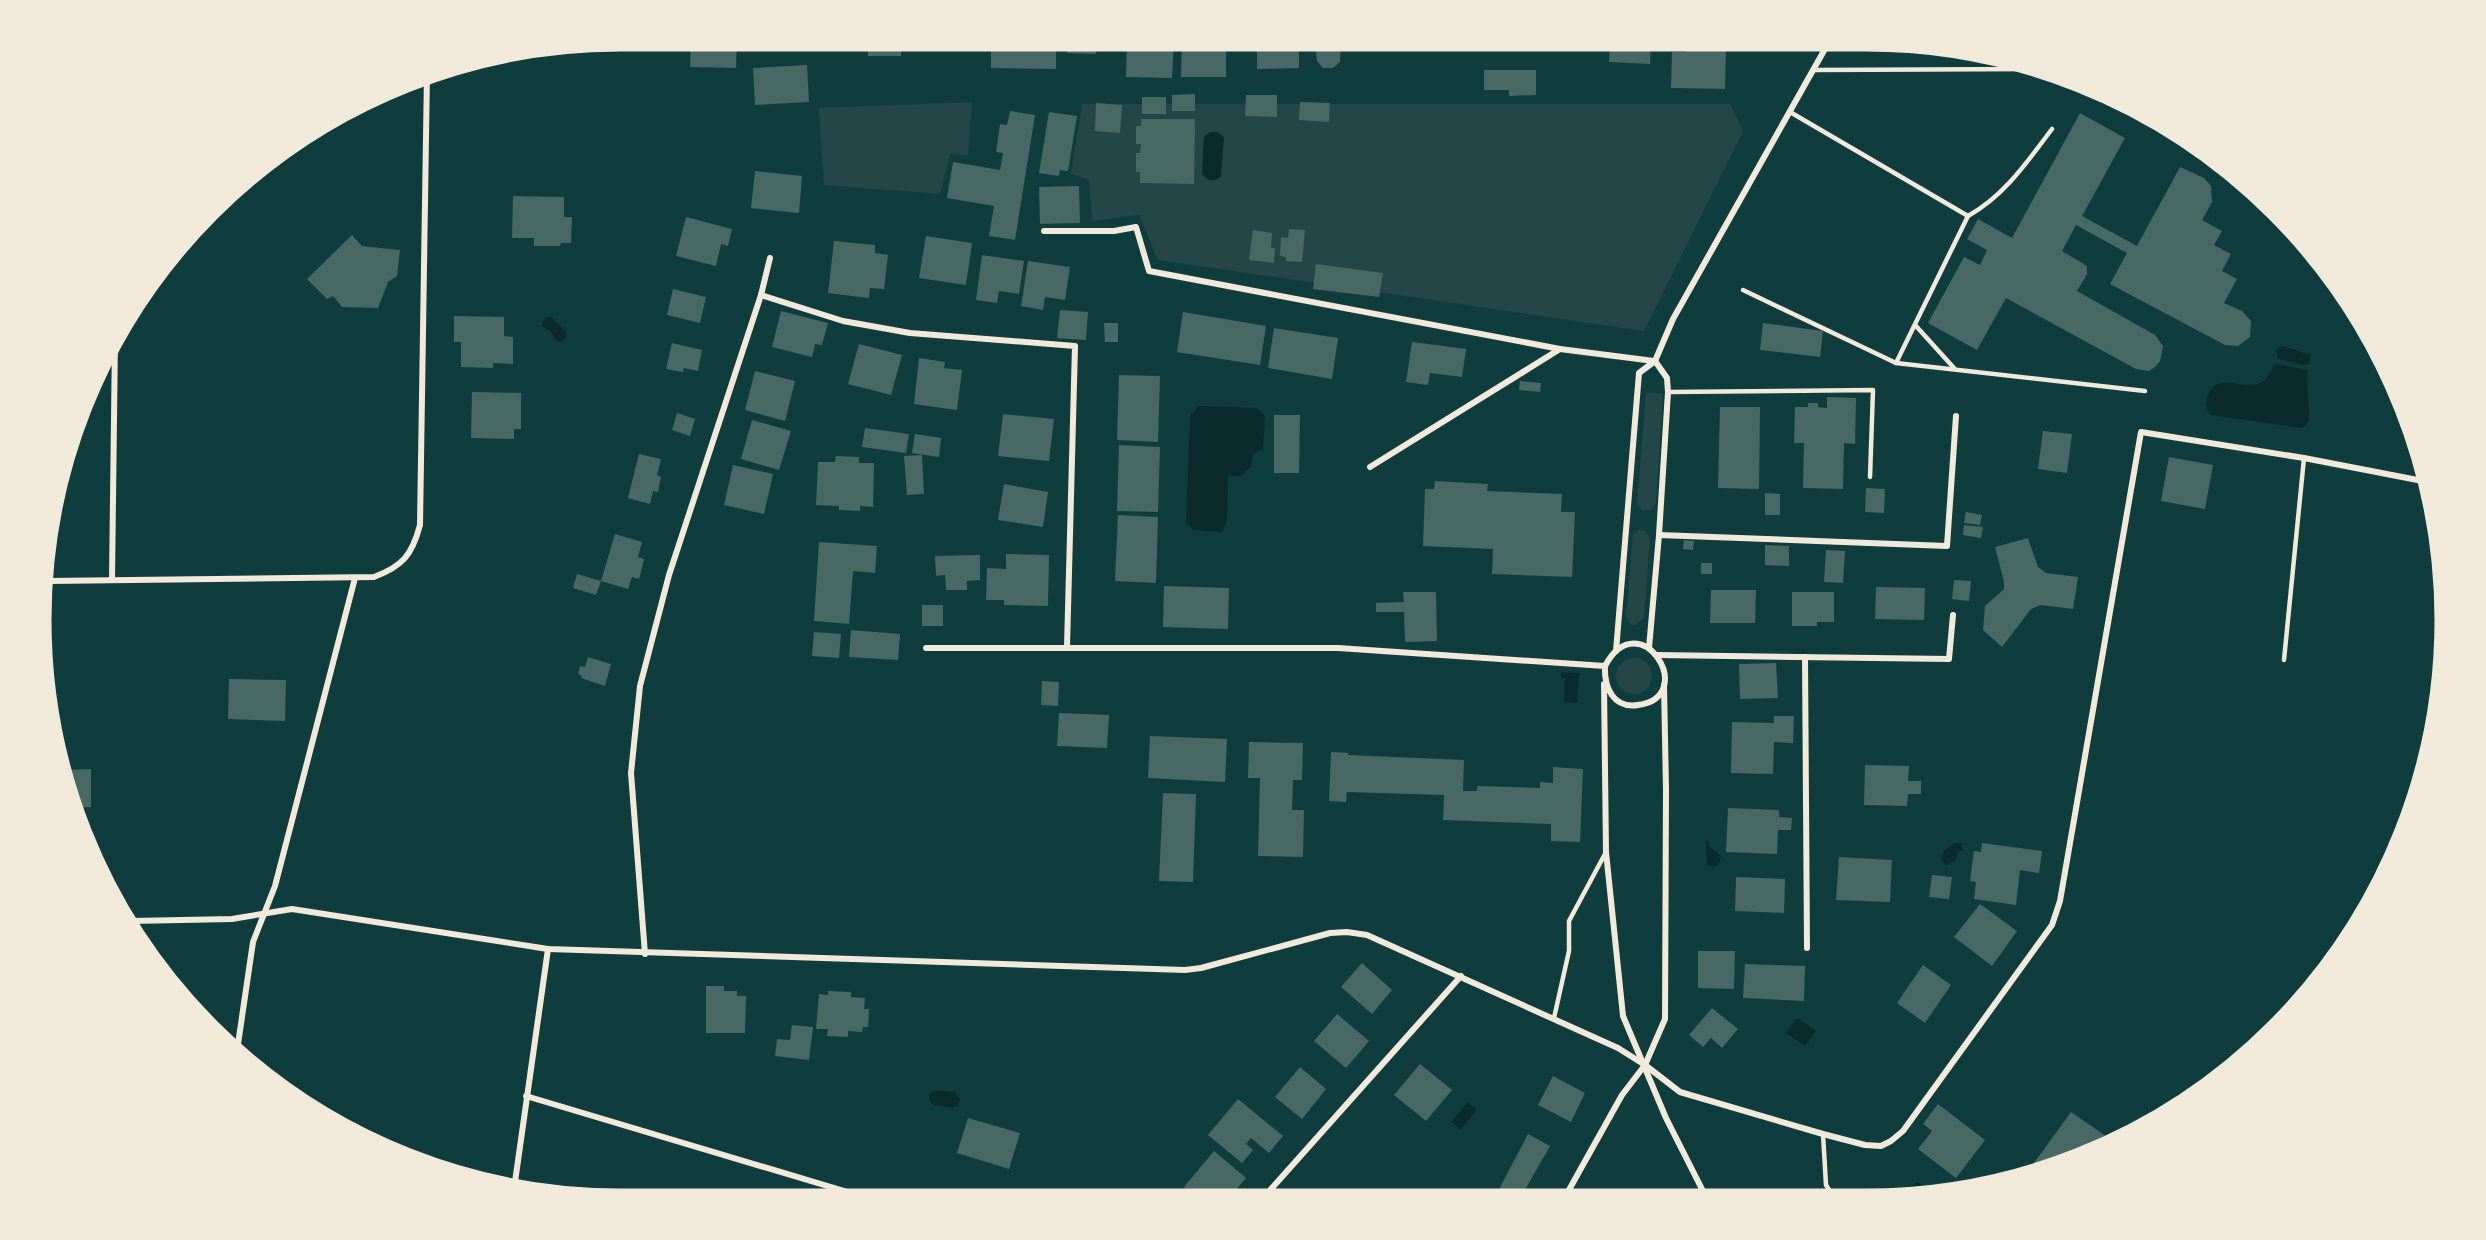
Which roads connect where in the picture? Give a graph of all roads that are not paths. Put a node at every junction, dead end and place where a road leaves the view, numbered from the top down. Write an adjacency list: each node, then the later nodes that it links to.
1 (1825, 50): 3 (street)
2 (2014, 69): 3 (lane)
3 (1815, 70): 5 (street)
4 (427, 84): 26 (street)
5 (1790, 112): 7 (lane); 15 (street)
6 (2052, 129): 7 (lane)
7 (1968, 216): 12 (lane)
8 (1044, 231): 13 (street)
9 (770, 258): 11 (street)
10 (1743, 290): 16 (lane)
11 (762, 295): 30 (street); 45 (street)
12 (1916, 326): 16 (lane); 17 (lane)
13 (1560, 349): 15 (street); 22 (street)
14 (115, 356): 27 (street)
15 (1655, 361): 19 (street); 33 (street)
16 (1896, 363): 17 (lane)
17 (1955, 369): 18 (lane)
18 (2145, 391)
19 (1668, 392): 23 (lane); 25 (street)
20 (1956, 416): 25 (street)
21 (2304, 458): 24 (street); 36 (lane); 51 (street)
22 (1370, 467)
23 (1870, 477)
24 (2419, 480)
25 (1659, 535): 32 (street)
26 (355, 578): 27 (street); 41 (street)
27 (112, 580): 28 (street)
28 (51, 581)
29 (1953, 615): 35 (street)
30 (1067, 647): 31 (street); 37 (street)
31 (927, 648)
32 (1649, 648): 33 (street); 34 (street)
33 (1616, 651): 37 (street)
34 (1657, 655): 35 (street); 39 (street)
35 (1805, 657): 43 (street)
36 (2284, 660)
37 (1605, 666): 38 (street)
38 (1604, 680): 39 (street); 40 (street)
39 (1664, 684): 49 (street)
40 (1605, 852): 47 (lane); 49 (street)
41 (264, 915): 42 (street); 44 (street); 48 (street)
42 (136, 921)
43 (1807, 948)
44 (548, 950): 45 (street); 50 (street)
45 (645, 954): 46 (street)
46 (1461, 976): 47 (street); 54 (street)
47 (1554, 1018): 49 (street)
48 (238, 1043)
49 (1645, 1065): 51 (street); 55 (street); 56 (street)
50 (526, 1096): 52 (street); 53 (street)
51 (1823, 1134): 57 (lane)
52 (515, 1181)
53 (841, 1190)
54 (1270, 1190)
55 (1569, 1190)
56 (1702, 1190)
57 (1829, 1190)

